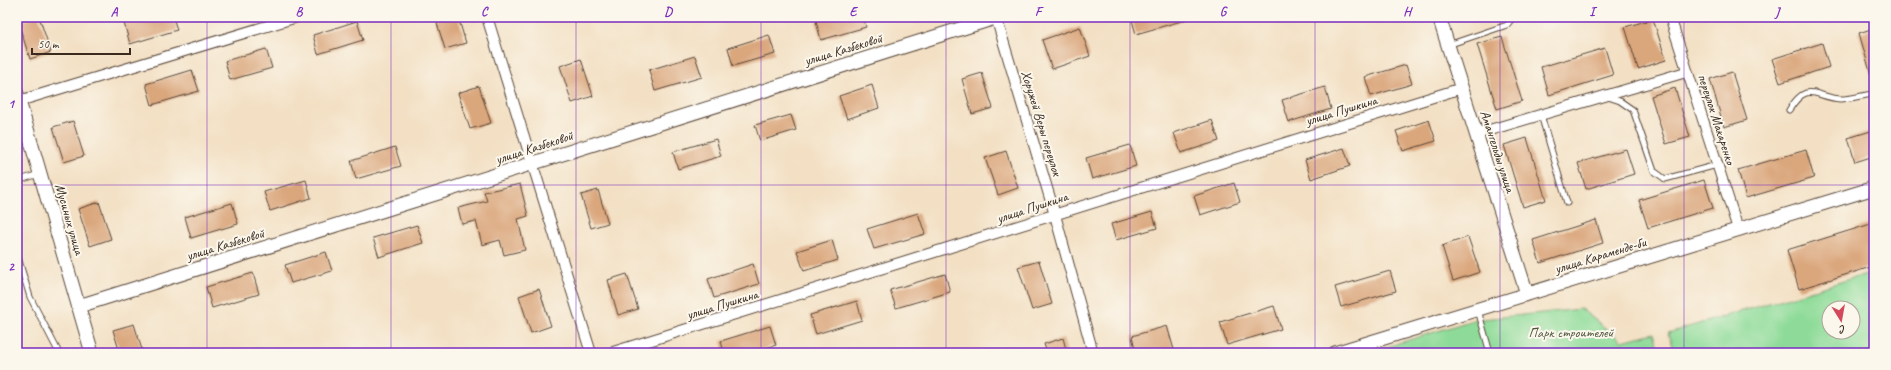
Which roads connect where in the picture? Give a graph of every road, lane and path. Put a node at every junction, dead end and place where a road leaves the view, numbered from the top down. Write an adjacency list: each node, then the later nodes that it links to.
1 (297, 17): 12 (street)
2 (487, 17): 16 (street)
3 (997, 17): 16 (street, улица Казбековой); 22 (street, Хоружей Веры переулок)
4 (1439, 17): 7 (street, Амангельды улица)
5 (1513, 17): 7 (lane)
6 (1670, 17): 8 (street, переулок Макаренко)
7 (1448, 45): 9 (street, Амангельды улица)
8 (1686, 72): 11 (street); 17 (street, переулок Макаренко)
9 (1462, 88): 15 (street, Амангельды улица); 22 (street, улица Пушкина)
10 (1874, 94): 13 (lane)
11 (1605, 96): 14 (street); 17 (lane)
12 (18, 98): 18 (street, Мусиных улица)
13 (1789, 110)
14 (1541, 115): 15 (street); 21 (lane)
15 (1476, 134): 25 (street, Амангельды улица)
16 (532, 164): 26 (street, улица Казбековой); 30 (street)
17 (1717, 165): 23 (street, переулок Макаренко)
18 (41, 174): 19 (lane); 26 (street, Мусиных улица)
19 (18, 180)
20 (1874, 188): 23 (street, улица Караменде-би)
21 (1567, 203)
22 (1055, 215): 31 (street, улица Пушкина); 32 (street, Хоружей Веры переулок)
23 (1738, 230): 25 (street, улица Караменде-би)
24 (17, 254): 28 (lane)
25 (1527, 294): 27 (street, улица Караменде-би)
26 (79, 306): 29 (street, Мусиных улица)
27 (1477, 309): 33 (street, улица Караменде-би); 34 (lane)
28 (58, 353)
29 (92, 353)
30 (592, 353)
31 (610, 353)
32 (1093, 353)
33 (1335, 353)
34 (1490, 353)

